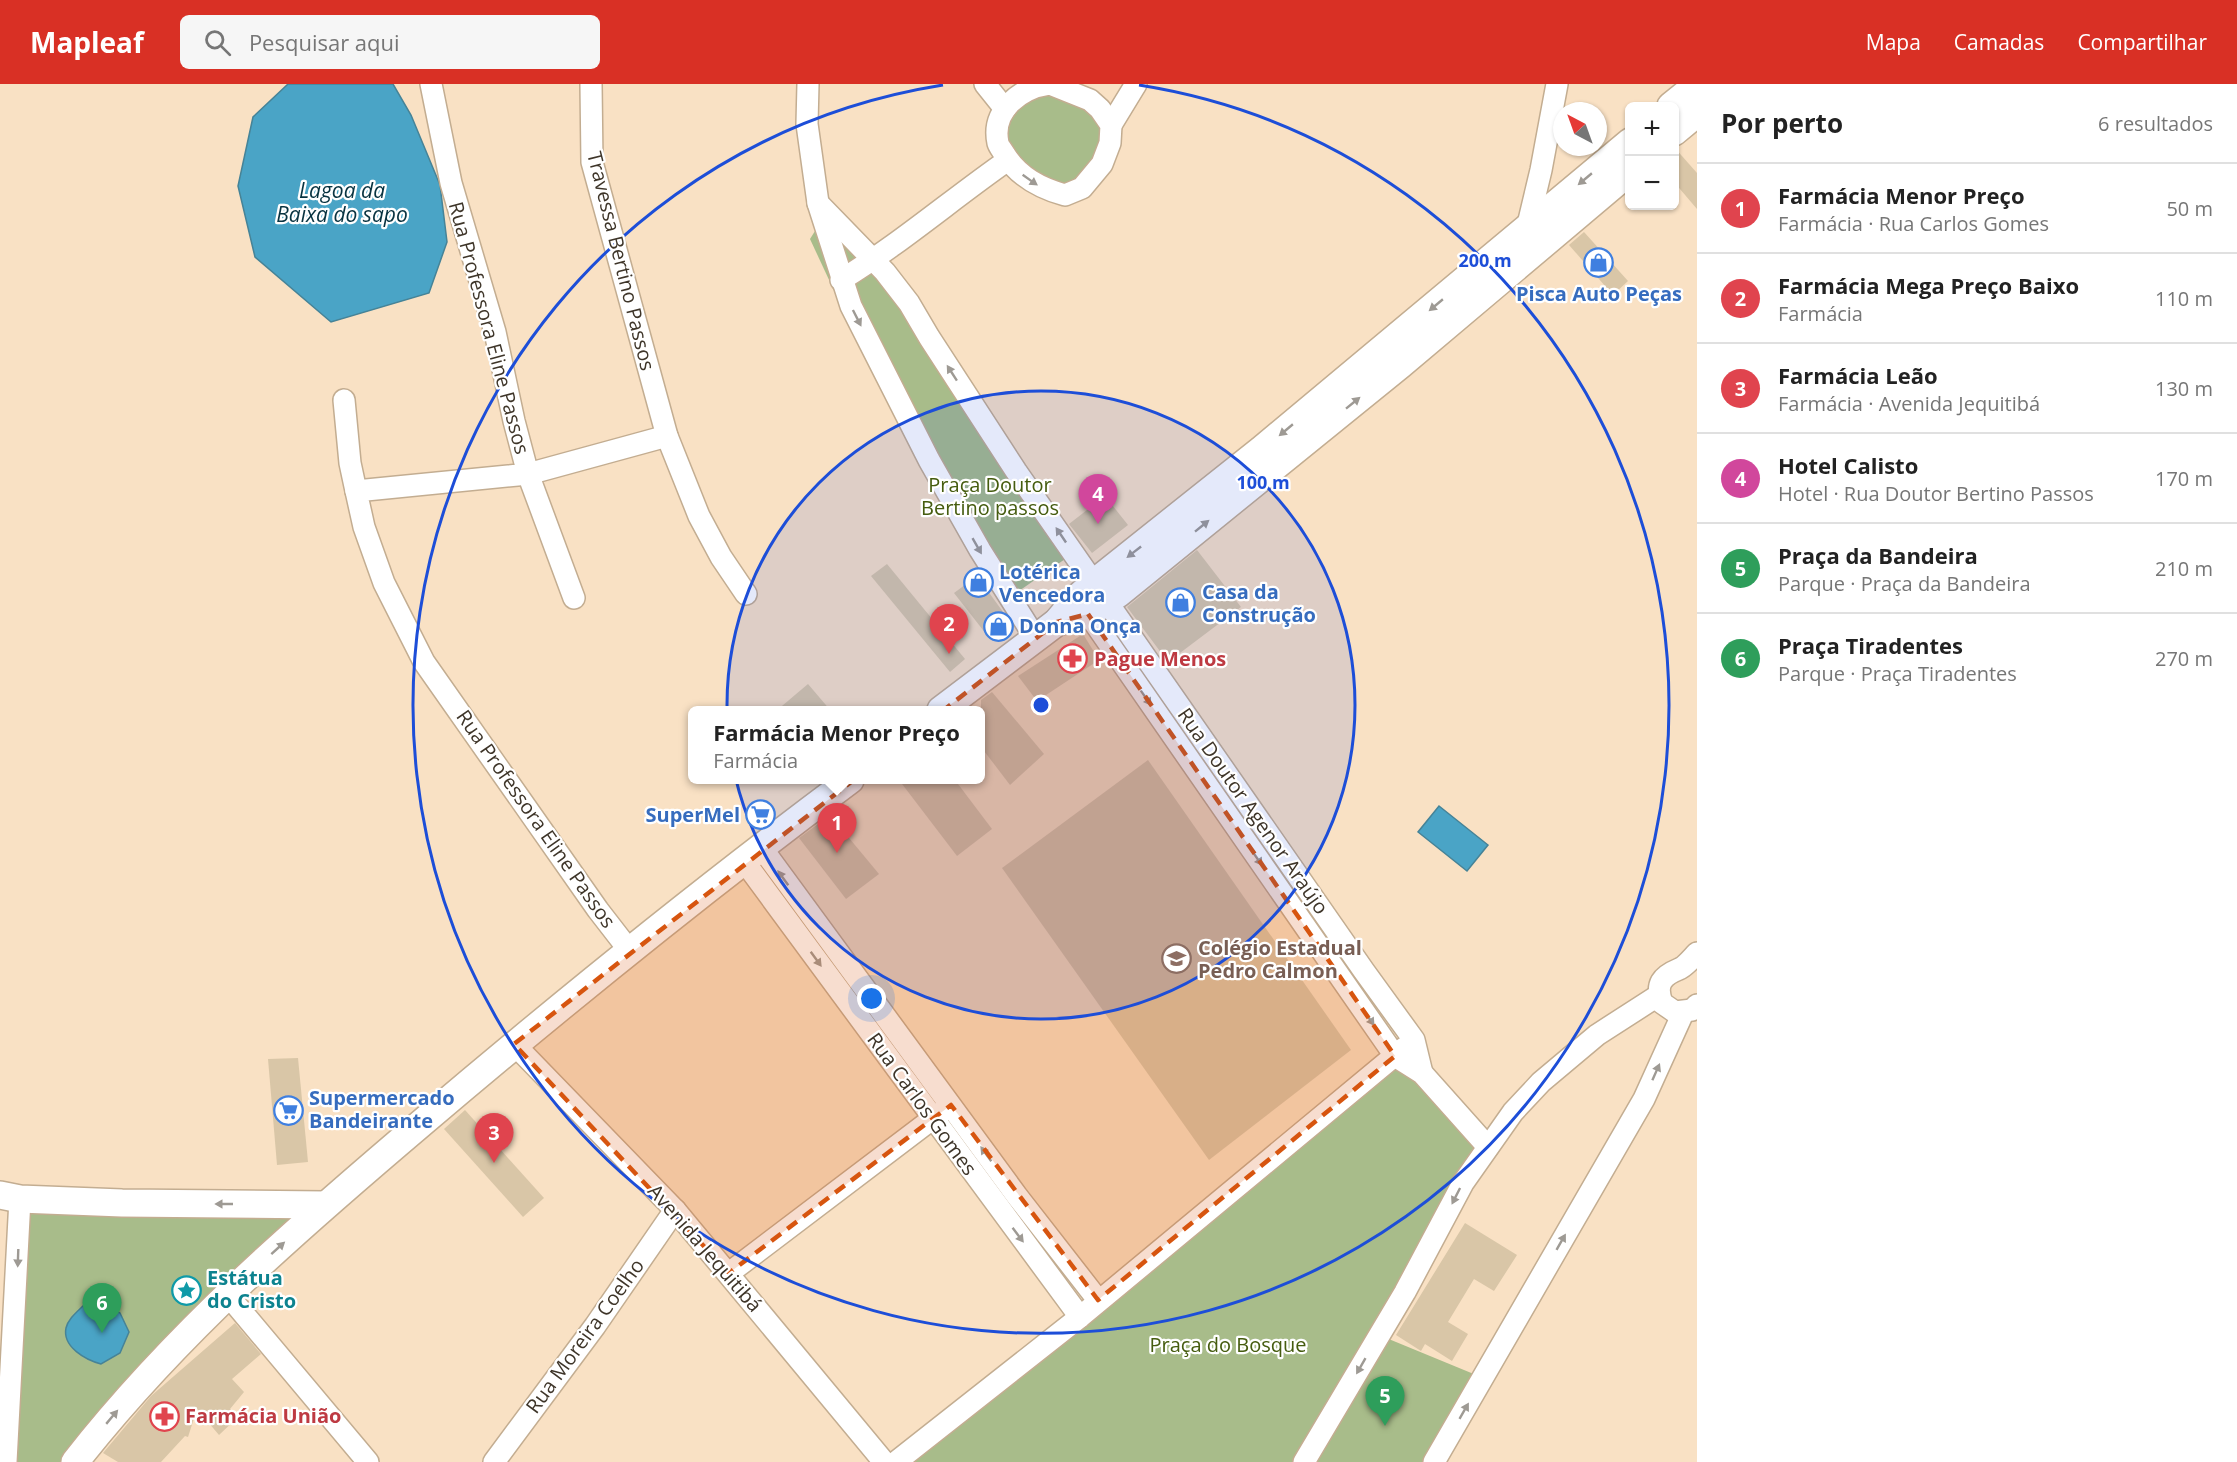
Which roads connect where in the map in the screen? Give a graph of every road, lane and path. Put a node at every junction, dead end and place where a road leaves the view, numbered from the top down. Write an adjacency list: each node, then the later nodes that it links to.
1 (431, 84): 25 (street, Rua Professora Eline Passos)
2 (591, 84): 24 (street, Travessa Bertino Passos)
3 (808, 84): 18 (street)
4 (985, 84): 10 (street)
5 (1049, 84): 10 (street); 12 (street)
6 (1136, 84): 12 (street)
7 (1557, 84): 16 (street)
8 (1697, 85): 9 (main road)
9 (1676, 102)
10 (1005, 109): 15 (street)
11 (1697, 113): 13 (main road)
12 (1111, 125): 15 (street, one-way to 12)
13 (1679, 128)
14 (1625, 146): 19 (main road, one-way to 19)
15 (1008, 160): 21 (street)
16 (1541, 170): 19 (street); 20 (street)
17 (1625, 174): 19 (main road)
18 (818, 203): 21 (street); 22 (street)
19 (1566, 211): 20 (main road)
20 (1530, 241): 29 (main road)
21 (874, 260): 22 (street); 29 (street, one-way to 21)
22 (841, 280): 30 (street, one-way to 30)
23 (344, 400): 26 (street)
24 (667, 436): 25 (street); 27 (street, Travessa Bertino Passos)
25 (528, 474): 26 (street, Rua Professora Eline Passos); 28 (street)
26 (356, 491): 36 (street, Rua Professora Eline Passos)
27 (746, 594)
28 (574, 598)
29 (1091, 599): 30 (main road); 41 (street, Rua Doutor Agenor Araújo); 43 (street, Rua Doutor Agenor Araújo, one-way to 43)
30 (1036, 639): 31 (main road)
31 (948, 706)
32 (845, 784): 33 (main road)
33 (752, 854): 34 (street, Rua Carlos Gomes, one-way to 33); 35 (street, Rua Carlos Gomes); 36 (main road)
34 (807, 911): 35 (street); 45 (street, Rua Carlos Gomes)
35 (789, 923): 46 (street, Rua Carlos Gomes, one-way to 46)
36 (629, 950): 42 (main road)
37 (1697, 953): 38 (street)
38 (1689, 973): 39 (street)
39 (1659, 995): 40 (street); 47 (street)
40 (1692, 1010): 64 (street, one-way to 40)
41 (1414, 1040): 43 (street); 44 (street, Rua Doutor Agenor Araújo)
42 (514, 1044): 50 (main road); 52 (street, Avenida Jequitibá)
43 (1395, 1056): 44 (street, Rua Doutor Agenor Araújo); 55 (street)
44 (1422, 1073): 47 (street, Rua Doutor Agenor Araújo)
45 (951, 1105): 46 (street); 48 (street, Rua Carlos Gomes, one-way to 45)
46 (932, 1118): 51 (street, Rua Carlos Gomes); 53 (street)
47 (1488, 1147): 63 (street, one-way to 63)
48 (1017, 1196): 51 (street); 55 (street, Rua Carlos Gomes)
49 (10, 1197): 50 (main road, one-way to 49); 57 (street, one-way to 57)
50 (325, 1205): 54 (main road, one-way to 50)
51 (998, 1208): 56 (street, Rua Carlos Gomes, one-way to 56)
52 (675, 1210): 53 (street, Avenida Jequitibá); 60 (street, Rua Moreira Coelho)
53 (729, 1274): 61 (street, Avenida Jequitibá)
54 (227, 1294): 58 (main road, one-way to 54); 59 (street)
55 (1098, 1300): 56 (street)
56 (1080, 1317): 62 (street)
57 (6, 1462)
58 (75, 1462)
59 (368, 1462)
60 (494, 1462)
61 (884, 1462)
62 (896, 1462)
63 (1304, 1462)
64 (1434, 1462)

